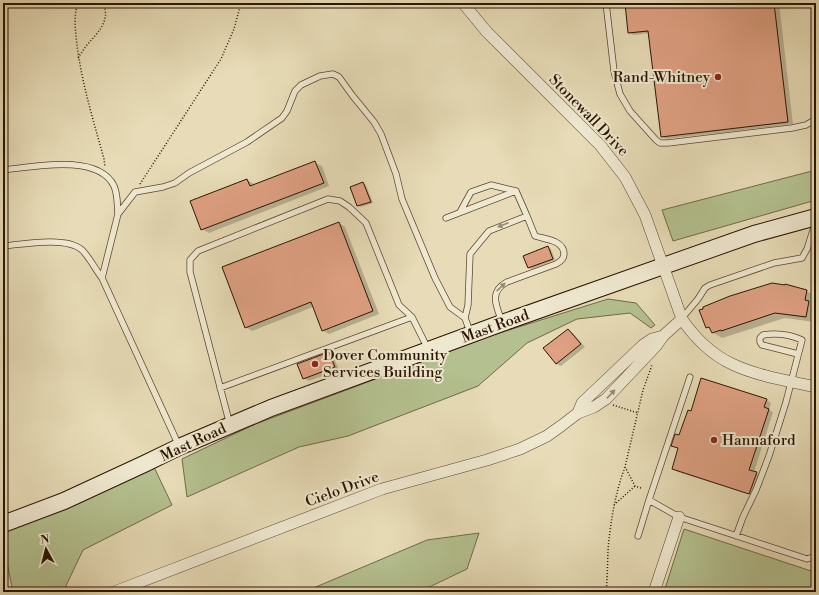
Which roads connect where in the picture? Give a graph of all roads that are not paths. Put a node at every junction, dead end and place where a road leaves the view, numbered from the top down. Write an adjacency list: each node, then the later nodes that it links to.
1 (464, 3): 13 (street, Stonewall Drive)
2 (606, 3): 3 (lane)
3 (816, 119)
4 (3, 170): 7 (lane)
5 (516, 191): 6 (lane); 6 (lane); 8 (lane)
6 (460, 212): 10 (lane)
7 (118, 214): 14 (lane); 16 (lane)
8 (527, 216): 16 (lane, one-way to 16); 18 (lane, one-way to 8)
9 (816, 217): 13 (street, Mast Road)
10 (446, 218)
11 (816, 221): 17 (lane)
12 (3, 246): 14 (lane)
13 (664, 266): 17 (street, Stonewall Drive); 18 (street, Mast Road)
14 (102, 278): 27 (lane)
15 (412, 317): 20 (lane); 25 (lane); 25 (lane)
16 (464, 318): 19 (lane)
17 (682, 319): 23 (street); 34 (street, Cielo Drive)
18 (502, 323): 19 (street, Mast Road)
19 (470, 334): 20 (street, Mast Road)
20 (429, 350): 26 (street, Mast Road)
21 (798, 354): 21 (lane); 23 (lane)
22 (690, 377): 28 (lane)
23 (792, 381): 24 (street); 32 (lane)
24 (816, 387)
25 (220, 388): 26 (lane)
26 (230, 425): 27 (street, Mast Road)
27 (179, 447): 30 (street, Mast Road)
28 (649, 500): 29 (lane); 31 (lane)
29 (679, 517): 32 (lane); 35 (street)
30 (3, 524)
31 (638, 536)
32 (736, 536): 33 (lane)
33 (816, 556)
34 (114, 592)
35 (654, 592)

